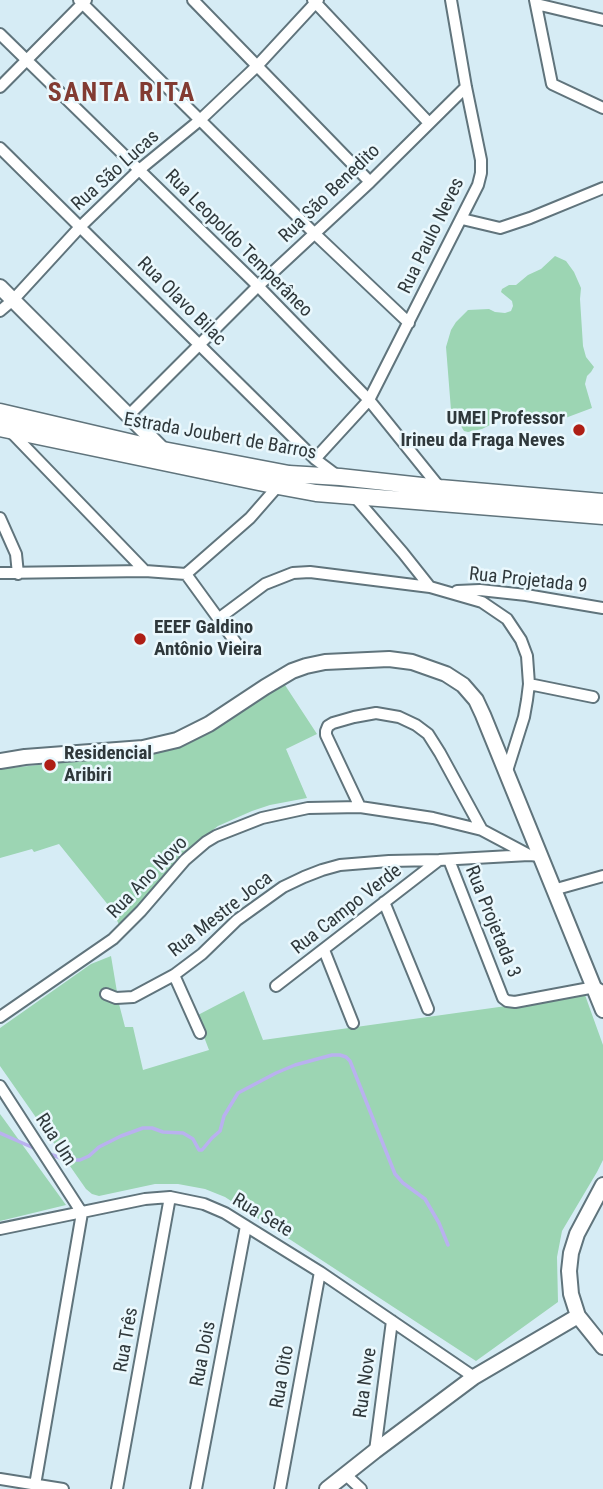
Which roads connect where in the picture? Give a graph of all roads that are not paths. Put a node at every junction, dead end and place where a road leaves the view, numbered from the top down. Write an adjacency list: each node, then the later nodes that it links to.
1 (193, 0): 9 (street)
2 (451, 0): 11 (street, Rua Paulo Neves)
3 (82, 1): 8 (street); 13 (street)
4 (316, 1): 9 (street, Rua São Lucas); 14 (street)
5 (536, 2): 6 (street); 12 (street)
6 (603, 20)
7 (0, 34): 8 (street, Rua Leopoldo Temperâneo)
8 (27, 61): 10 (street); 16 (street, Rua Leopoldo Temperâneo)
9 (257, 65): 13 (street, Rua São Lucas); 17 (street)
10 (0, 88)
11 (466, 88): 14 (street, Rua São Benedito); 19 (street, Rua Paulo Neves)
12 (600, 104)
13 (200, 120): 16 (street, Rua São Lucas); 21 (street)
14 (429, 123): 17 (street, Rua São Benedito)
15 (0, 148): 20 (street, Rua Olavo Bilac)
16 (139, 170): 20 (street, Rua São Lucas); 22 (street, Rua Leopoldo Temperâneo)
17 (370, 182): 21 (street, Rua São Benedito)
18 (603, 188): 19 (street)
19 (462, 219): 26 (street, Rua Paulo Neves)
20 (80, 227): 24 (street, Rua São Lucas); 27 (street, Rua Olavo Bilac)
21 (315, 234): 22 (street, Rua São Benedito); 26 (street)
22 (258, 286): 27 (street, Rua São Benedito); 28 (street, Rua Leopoldo Temperâneo)
23 (0, 287): 24 (street)
24 (13, 300): 25 (street, Rua São Lucas); 30 (street)
25 (0, 311)
26 (409, 323): 28 (street, Rua Paulo Neves)
27 (199, 344): 30 (street, Rua São Benedito); 34 (street, Rua Olavo Bilac)
28 (369, 400): 34 (street, Rua Paulo Neves); 37 (street, Rua Leopoldo Temperâneo)
29 (0, 412): 32 (main road, Estrada Joubert de Barros)
30 (129, 415): 32 (street); 33 (street)
31 (5, 429): 32 (main road, Estrada Joubert de Barros); 42 (street)
32 (124, 448): 33 (main road, Estrada Joubert de Barros); 36 (main road, Estrada Joubert de Barros)
33 (163, 450): 35 (main road, Estrada Joubert de Barros)
34 (315, 459): 35 (street, Rua Olavo Bilac)
35 (340, 477): 37 (main road, Estrada Joubert de Barros)
36 (278, 486): 38 (main road, Estrada Joubert de Barros); 45 (street)
37 (440, 488): 39 (main road, Estrada Joubert de Barros)
38 (354, 496): 40 (main road, Estrada Joubert de Barros); 46 (street)
39 (603, 502)
40 (603, 516)
41 (0, 518): 44 (street)
42 (145, 571): 44 (street); 45 (street)
43 (0, 573): 44 (street)
44 (18, 574)
45 (186, 574): 49 (street)
46 (430, 587): 47 (street); 49 (street)
47 (448, 592): 48 (street, Rua Projetada 9); 51 (street)
48 (603, 608)
49 (218, 619): 50 (street)
50 (239, 647)
51 (530, 684): 52 (street); 54 (street)
52 (593, 697)
53 (0, 761): 54 (street)
54 (507, 771): 57 (street)
55 (360, 807): 56 (street, Rua Ano Novo); 56 (street); 69 (street, Rua Ano Novo)
56 (482, 830): 57 (street, Rua Ano Novo)
57 (535, 856): 58 (street, Rua Mestre Joca); 60 (street)
58 (444, 860): 61 (street, Rua Campo Verde); 63 (street, Rua Mestre Joca); 65 (street, Rua Projetada 3)
59 (603, 876): 60 (street)
60 (553, 890): 65 (street)
61 (384, 902): 62 (street, Rua Campo Verde); 67 (street)
62 (324, 950): 64 (street, Rua Campo Verde); 70 (street)
63 (174, 975): 66 (street, Rua Mestre Joca); 71 (street)
64 (276, 986)
65 (599, 989): 68 (street)
66 (106, 994)
67 (428, 1009)
68 (603, 1010)
69 (0, 1017)
70 (353, 1023)
71 (200, 1033)
72 (0, 1086): 75 (street, Rua Um)
73 (603, 1185): 79 (street)
74 (170, 1197): 75 (street, Rua Sete); 76 (street, Rua Sete); 88 (street, Rua Três)
75 (82, 1213): 77 (street, Rua Sete); 86 (street)
76 (246, 1226): 78 (street, Rua Sete); 89 (street, Rua Dois)
77 (0, 1229)
78 (320, 1272): 80 (street, Rua Sete); 90 (street, Rua Oito)
79 (578, 1316): 81 (street); 82 (street)
80 (392, 1321): 82 (street, Rua Sete); 83 (street, Rua Nove)
81 (603, 1348)
82 (474, 1377): 83 (street)
83 (375, 1451): 84 (street)
84 (346, 1475): 91 (street); 92 (street)
85 (0, 1479): 86 (street)
86 (35, 1485): 87 (street)
87 (63, 1489)
88 (117, 1489)
89 (196, 1489)
90 (280, 1489)
91 (327, 1489)
92 (361, 1489)

